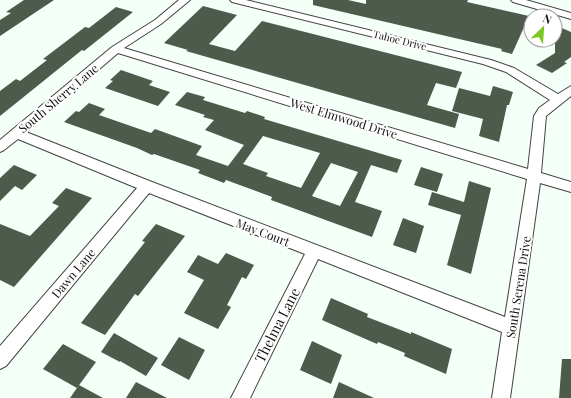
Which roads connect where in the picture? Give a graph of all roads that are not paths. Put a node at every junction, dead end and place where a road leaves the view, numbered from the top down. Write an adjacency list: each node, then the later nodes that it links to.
1 (185, 0): 5 (street, South Sherry Lane)
2 (236, 0): 7 (street, Tahoe Drive)
3 (516, 0): 4 (street)
4 (571, 16)
5 (116, 49): 8 (street, South Sherry Lane); 10 (street, West Elmwood Drive)
6 (571, 90): 7 (street, South Serena Drive)
7 (558, 99): 10 (street, South Serena Drive)
8 (16, 133): 9 (street, South Sherry Lane); 11 (street, May Court)
9 (0, 147)
10 (534, 176): 12 (street, West Elmwood Drive); 14 (street, South Serena Drive)
11 (146, 186): 13 (street, May Court); 15 (street, Dawn Lane)
12 (571, 187)
13 (314, 252): 14 (street, May Court); 16 (street, Thelma Lane)
14 (512, 328): 17 (street, South Serena Drive)
15 (0, 360)
16 (240, 398)
17 (501, 398)

